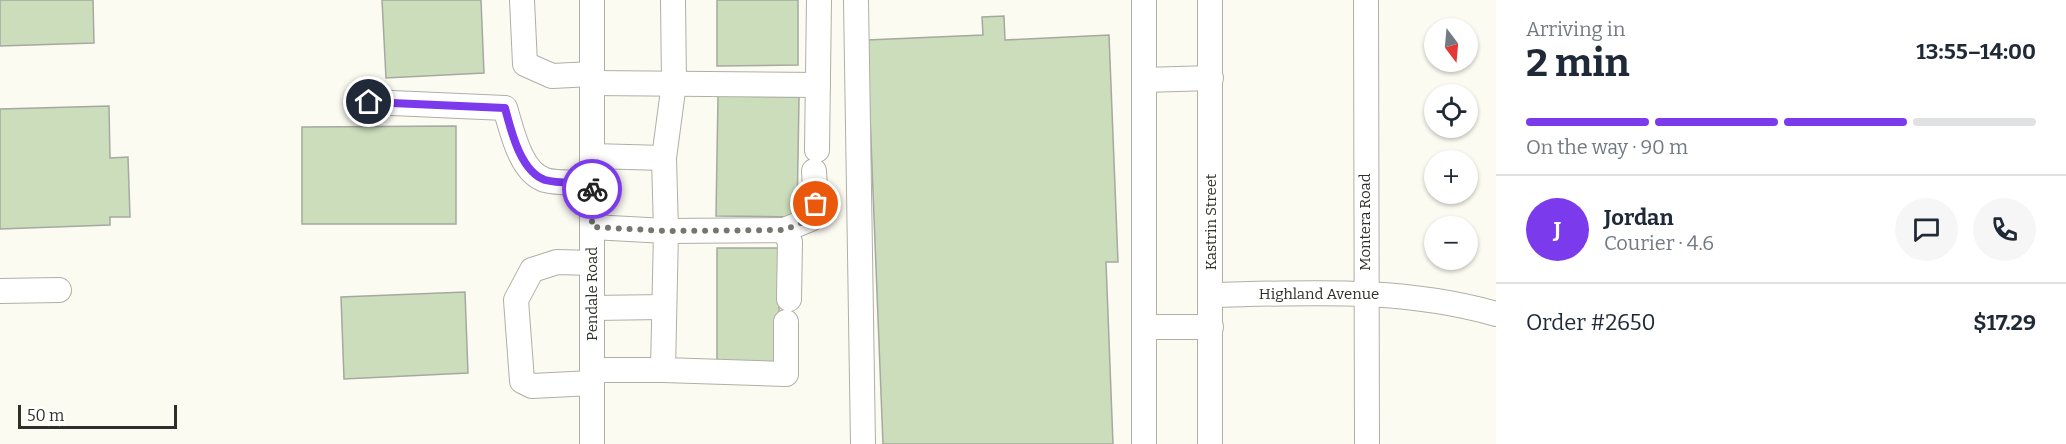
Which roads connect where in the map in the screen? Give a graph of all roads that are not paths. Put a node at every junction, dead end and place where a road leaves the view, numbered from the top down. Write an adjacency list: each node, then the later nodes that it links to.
1 (522, 0): 10 (street)
2 (592, 0): 10 (street, Pendale Road)
3 (673, 0): 12 (street)
4 (819, 0): 13 (street)
5 (856, 0): 34 (street)
6 (1144, 0): 11 (street)
7 (1210, 0): 9 (street, Kastrin Street)
8 (1366, 0): 24 (street, Montera Road)
9 (1211, 78): 11 (street); 25 (street, Kastrin Street)
10 (592, 79): 12 (street); 15 (street, Pendale Road)
11 (1144, 80): 29 (street)
12 (674, 83): 13 (street); 16 (street)
13 (818, 85): 19 (street)
14 (369, 102): 17 (street)
15 (592, 156): 16 (street); 17 (street, Pendale Road)
16 (664, 158): 20 (street)
17 (592, 182): 18 (street, Pendale Road)
18 (592, 227): 20 (street); 21 (street, Pendale Road)
19 (784, 230): 20 (street); 31 (street)
20 (666, 231): 26 (street)
21 (592, 263): 27 (street, Pendale Road); 32 (street)
22 (59, 290): 23 (street)
23 (0, 291)
24 (1365, 292): 25 (street, Highland Avenue); 28 (street, Highland Avenue); 37 (street, Montera Road)
25 (1211, 295): 30 (street, Kastrin Street)
26 (664, 307): 27 (street); 31 (street)
27 (592, 308): 32 (street, Pendale Road)
28 (1496, 314)
29 (1144, 327): 30 (street); 35 (street)
30 (1211, 327): 36 (street, Kastrin Street)
31 (663, 370): 32 (street)
32 (592, 377): 33 (street, Pendale Road)
33 (592, 444)
34 (863, 444)
35 (1144, 444)
36 (1210, 444)
37 (1367, 444)

